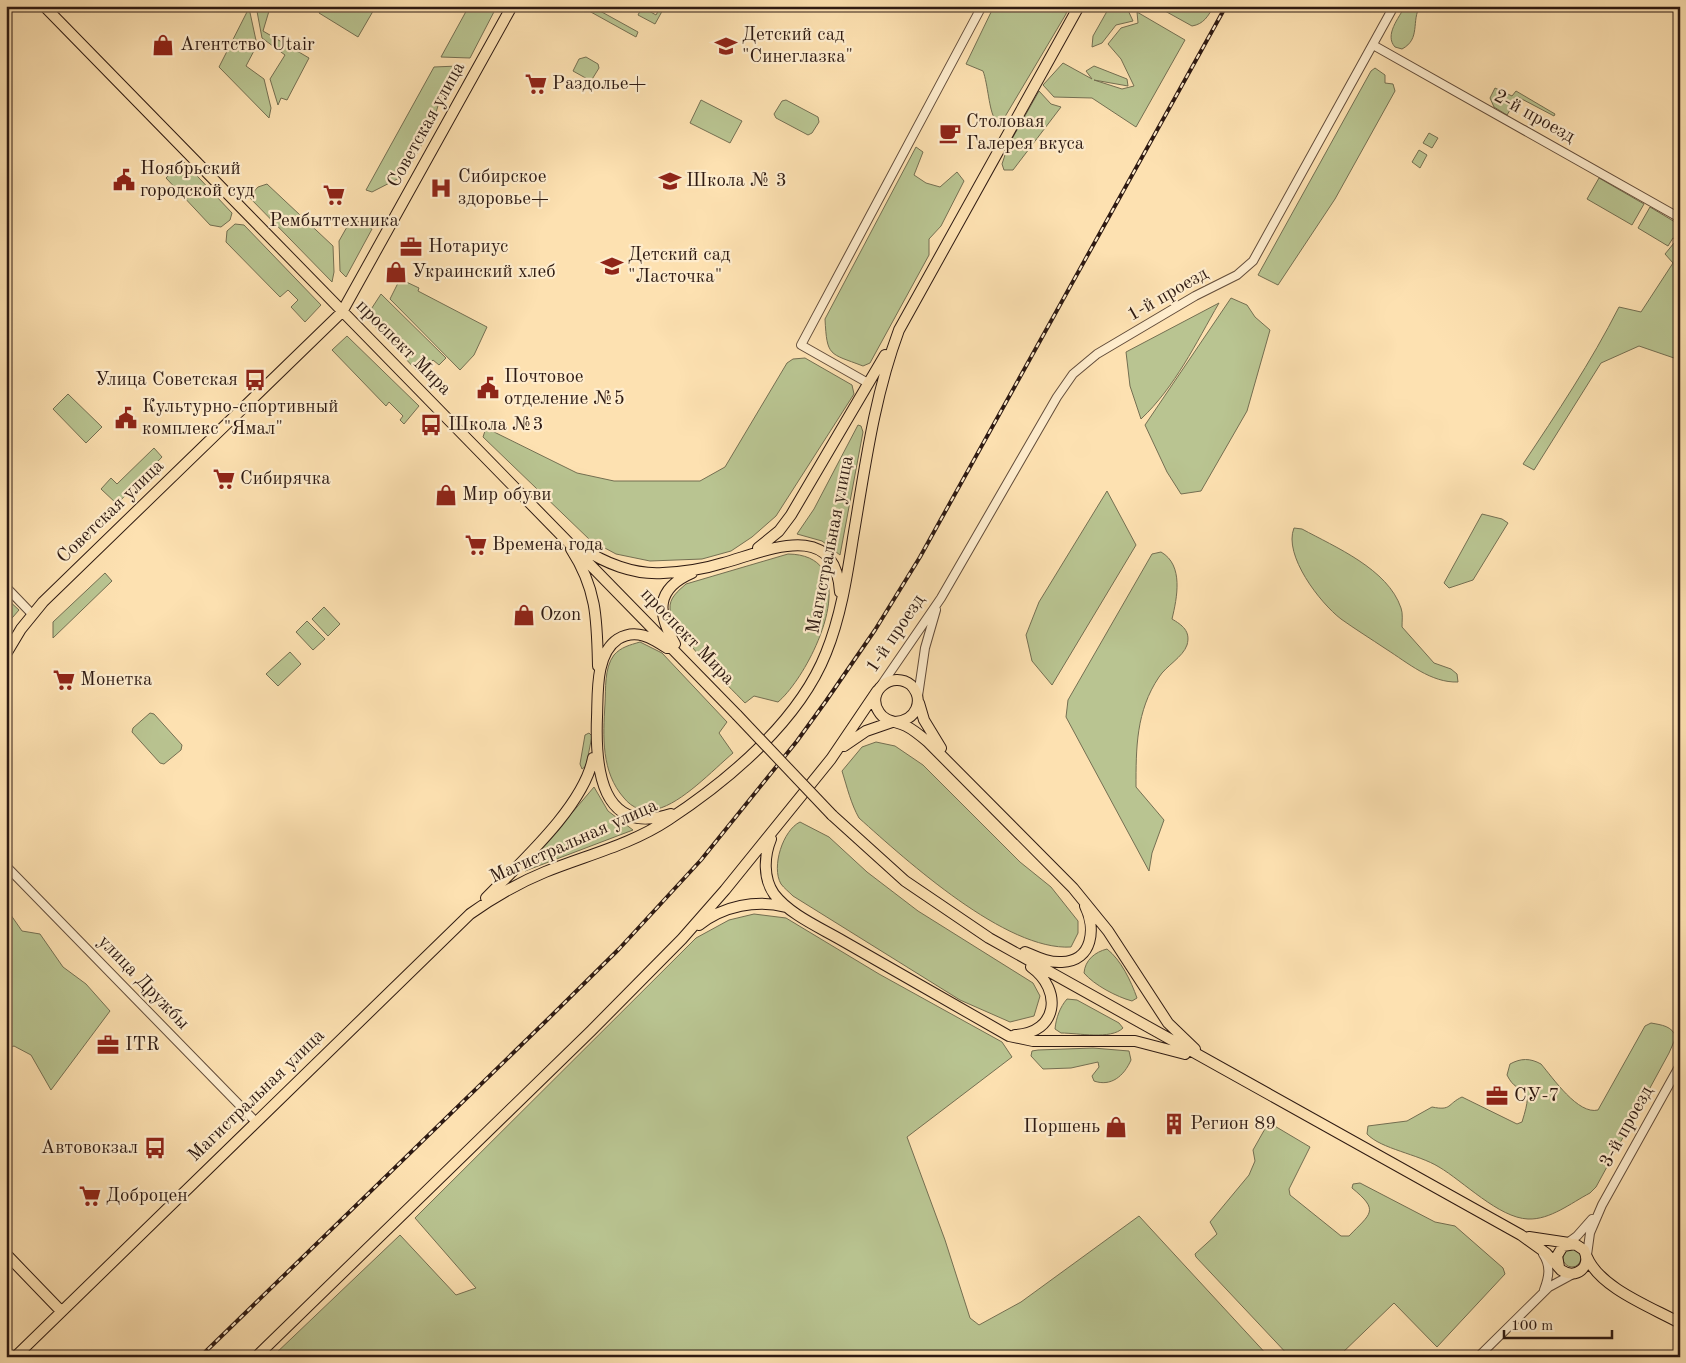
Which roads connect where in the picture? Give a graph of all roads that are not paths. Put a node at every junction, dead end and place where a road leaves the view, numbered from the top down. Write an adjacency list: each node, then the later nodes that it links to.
1 (44, 6): 8 (main road, проспект Мира)
2 (512, 6): 8 (main road, Советская улица)
3 (982, 6): 10 (street)
4 (1080, 6): 9 (main road, Магистральная улица)
5 (1394, 6): 6 (street, 1-й проезд)
6 (1373, 45): 7 (street, 2-й проезд); 15 (street, 1-й проезд)
7 (1680, 218)
8 (342, 312): 11 (main road, проспект Мира); 17 (main road, Советская улица)
9 (899, 330): 10 (main road); 16 (main road, Магистральная улица)
10 (868, 383): 12 (main road)
11 (560, 531): 13 (main road); 19 (main road, проспект Мира); 20 (main road)
12 (750, 554): 13 (main road); 16 (main road)
13 (707, 568): 19 (main road)
14 (6, 587): 17 (street)
15 (940, 598): 21 (street, 1-й проезд); 22 (street, 1-й проезд)
16 (841, 603): 27 (main road, Магистральная улица)
17 (32, 614): 18 (main road, Советская улица)
18 (6, 654)
19 (682, 658): 20 (main road); 33 (main road, проспект Мира, bridge)
20 (598, 689): 24 (main road)
21 (878, 690): 22 (main road); 23 (main road); 25 (main road)
22 (918, 699): 23 (main road); 26 (main road)
23 (894, 722): 25 (main road); 26 (main road)
24 (596, 744): 27 (main road); 32 (main road)
25 (831, 759): 28 (main road)
26 (949, 761): 30 (main road)
27 (684, 809): 32 (main road, Магистральная улица)
28 (775, 829): 31 (main road); 34 (main road)
29 (6, 866): 38 (street, улица Дружбы)
30 (1073, 888): 33 (main road); 36 (main road)
31 (790, 908): 34 (main road); 35 (main road)
32 (470, 914): 38 (main road, Магистральная улица)
33 (989, 938): 35 (main road); 36 (main road)
34 (682, 939): 53 (main road)
35 (1009, 1036): 36 (main road)
36 (1209, 1062): 41 (main road)
37 (1680, 1065): 39 (street, 3-й проезд)
38 (256, 1122): 50 (main road, Магистральная улица)
39 (1602, 1205): 40 (street); 45 (street)
40 (1588, 1225): 42 (street); 42 (street)
41 (1521, 1234): 42 (main road); 43 (main road)
42 (1564, 1244): 45 (main road); 46 (main road)
43 (1536, 1245): 46 (main road); 49 (street)
44 (6, 1254): 50 (main road)
45 (1587, 1256): 47 (main road); 48 (main road)
46 (1557, 1262): 47 (main road); 49 (street)
47 (1574, 1274): 48 (main road); 49 (street)
48 (1609, 1283): 51 (main road)
49 (1543, 1292): 54 (street)
50 (61, 1311): 52 (main road, Магистральная улица)
51 (1680, 1323)
52 (15, 1357)
53 (256, 1357)
54 (1478, 1357)

